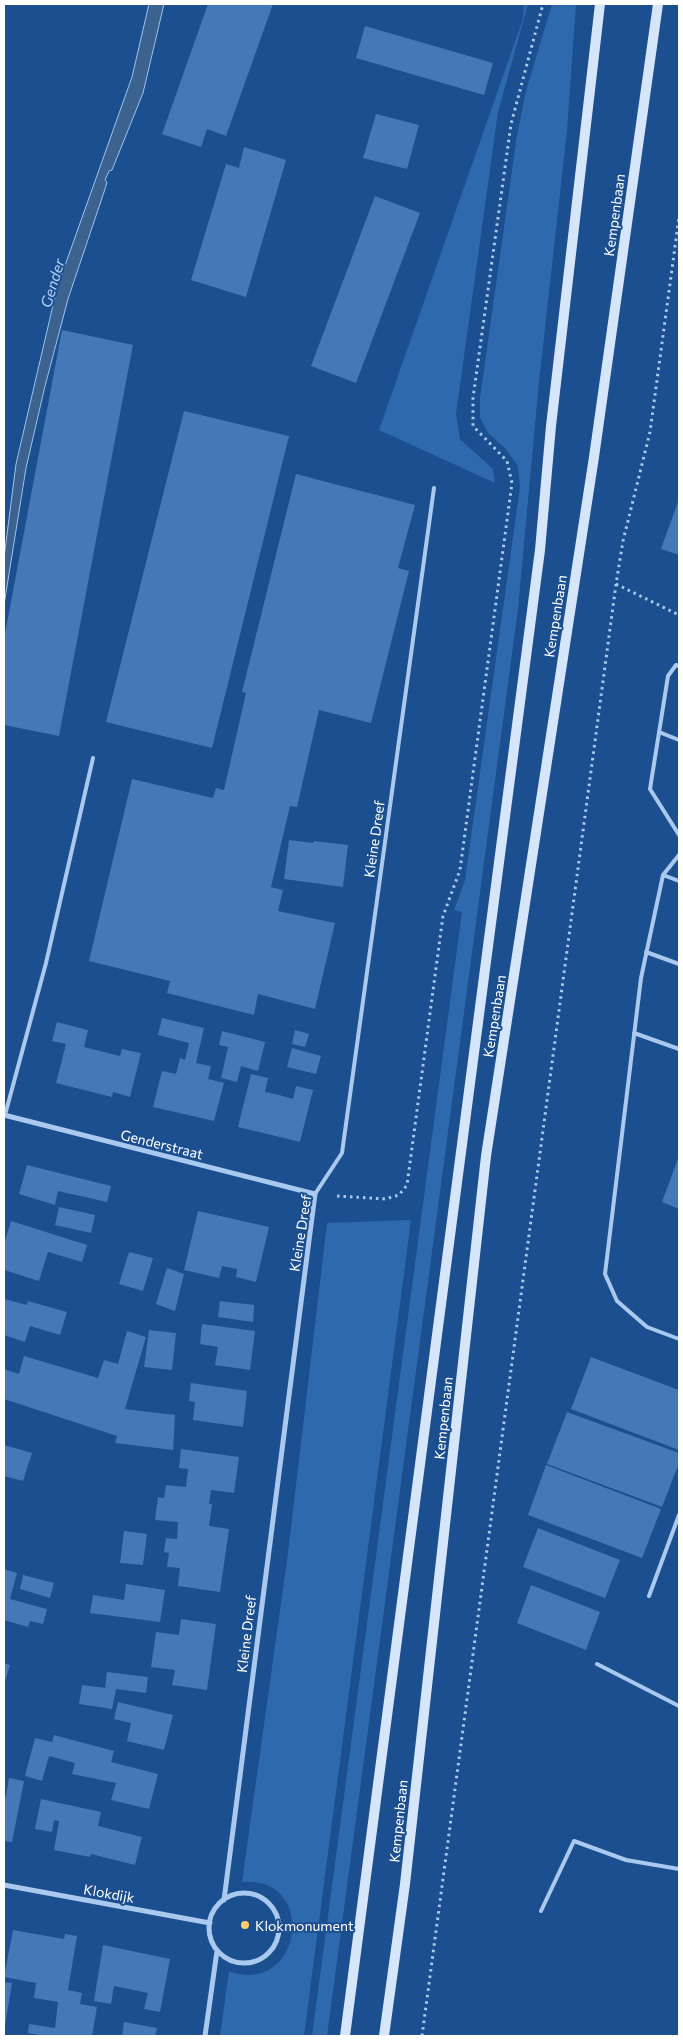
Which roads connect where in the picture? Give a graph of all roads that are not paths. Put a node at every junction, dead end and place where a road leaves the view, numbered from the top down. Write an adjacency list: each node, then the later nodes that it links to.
1 (600, 4): 30 (main road, Kempenbaan)
2 (658, 4): 31 (main road, Kempenbaan)
3 (434, 488): 17 (lane, Kleine Dreef)
4 (679, 666): 5 (lane)
5 (659, 732): 6 (lane); 8 (lane)
6 (679, 740)
7 (93, 758): 16 (lane)
8 (679, 835)
9 (679, 855): 10 (lane)
10 (663, 875): 11 (lane); 12 (lane)
11 (679, 881)
12 (646, 952): 13 (lane); 14 (lane)
13 (679, 964)
14 (634, 1033): 15 (lane); 18 (lane)
15 (679, 1049)
16 (4, 1116): 17 (street, Genderstraat)
17 (315, 1194): 25 (street, Kleine Dreef)
18 (679, 1339)
19 (679, 1515): 20 (lane)
20 (649, 1596)
21 (597, 1664): 22 (lane)
22 (679, 1706)
23 (679, 1869): 26 (lane)
24 (4, 1885): 27 (street, Klokdijk)
25 (224, 1900): 27 (street, Kleine Dreef); 28 (street)
26 (541, 1911)
27 (210, 1923): 28 (street)
28 (217, 1951): 29 (street)
29 (205, 2036)
30 (345, 2036)
31 (384, 2036)

